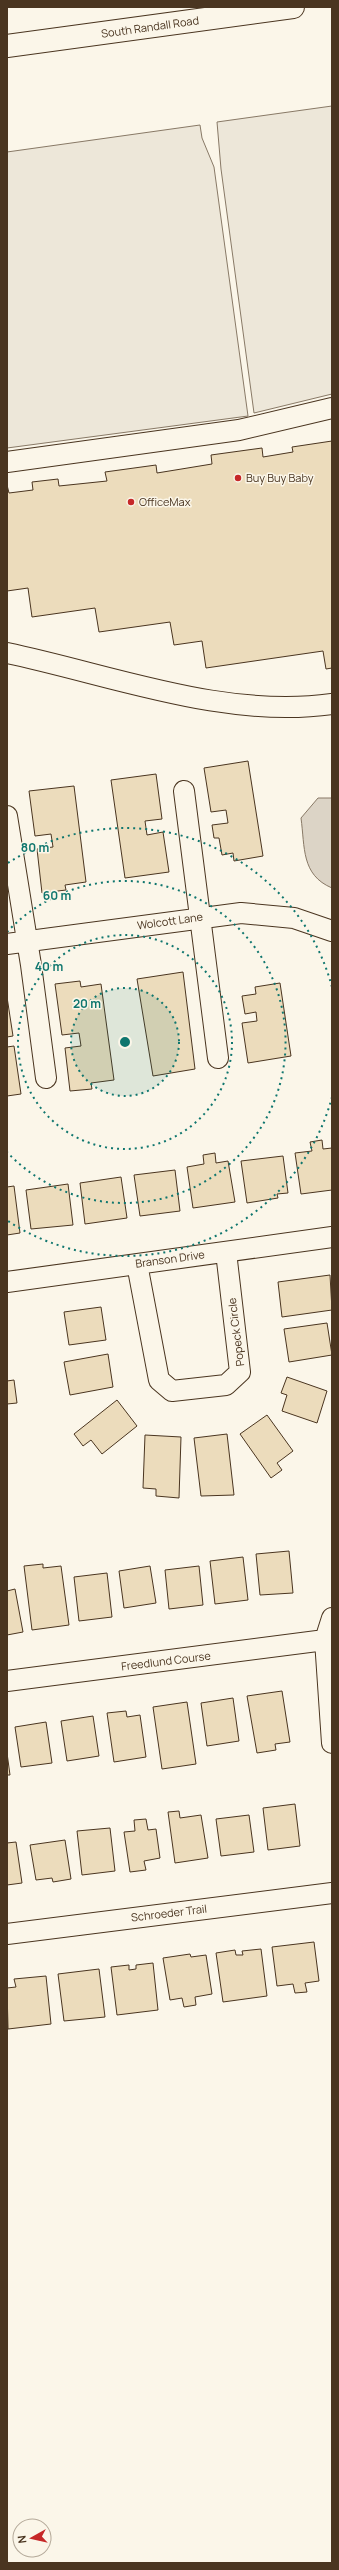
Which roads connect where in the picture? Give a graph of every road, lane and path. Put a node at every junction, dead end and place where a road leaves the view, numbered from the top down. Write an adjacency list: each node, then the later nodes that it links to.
1 (293, 7): 2 (main road, South Randall Road)
2 (7, 46)
3 (332, 408): 4 (street)
4 (7, 462)
5 (7, 653): 6 (street)
6 (332, 704)
7 (184, 791): 9 (street)
8 (7, 816): 11 (street)
9 (200, 917): 10 (street, Wolcott Lane); 11 (street, Wolcott Lane); 12 (street)
10 (332, 931)
11 (17, 943): 13 (street)
12 (218, 1058)
13 (46, 1078)
14 (332, 1237): 15 (street, Branson Drive)
15 (226, 1252): 16 (street, Branson Drive); 16 (street, Popeck Circle)
16 (137, 1264): 17 (street, Branson Drive)
17 (7, 1282)
18 (332, 1618): 19 (street)
19 (325, 1640): 20 (street, Freedlund Course); 21 (street)
20 (7, 1681)
21 (332, 1743)
22 (332, 1893): 23 (street, Schroeder Trail)
23 (7, 1934)

